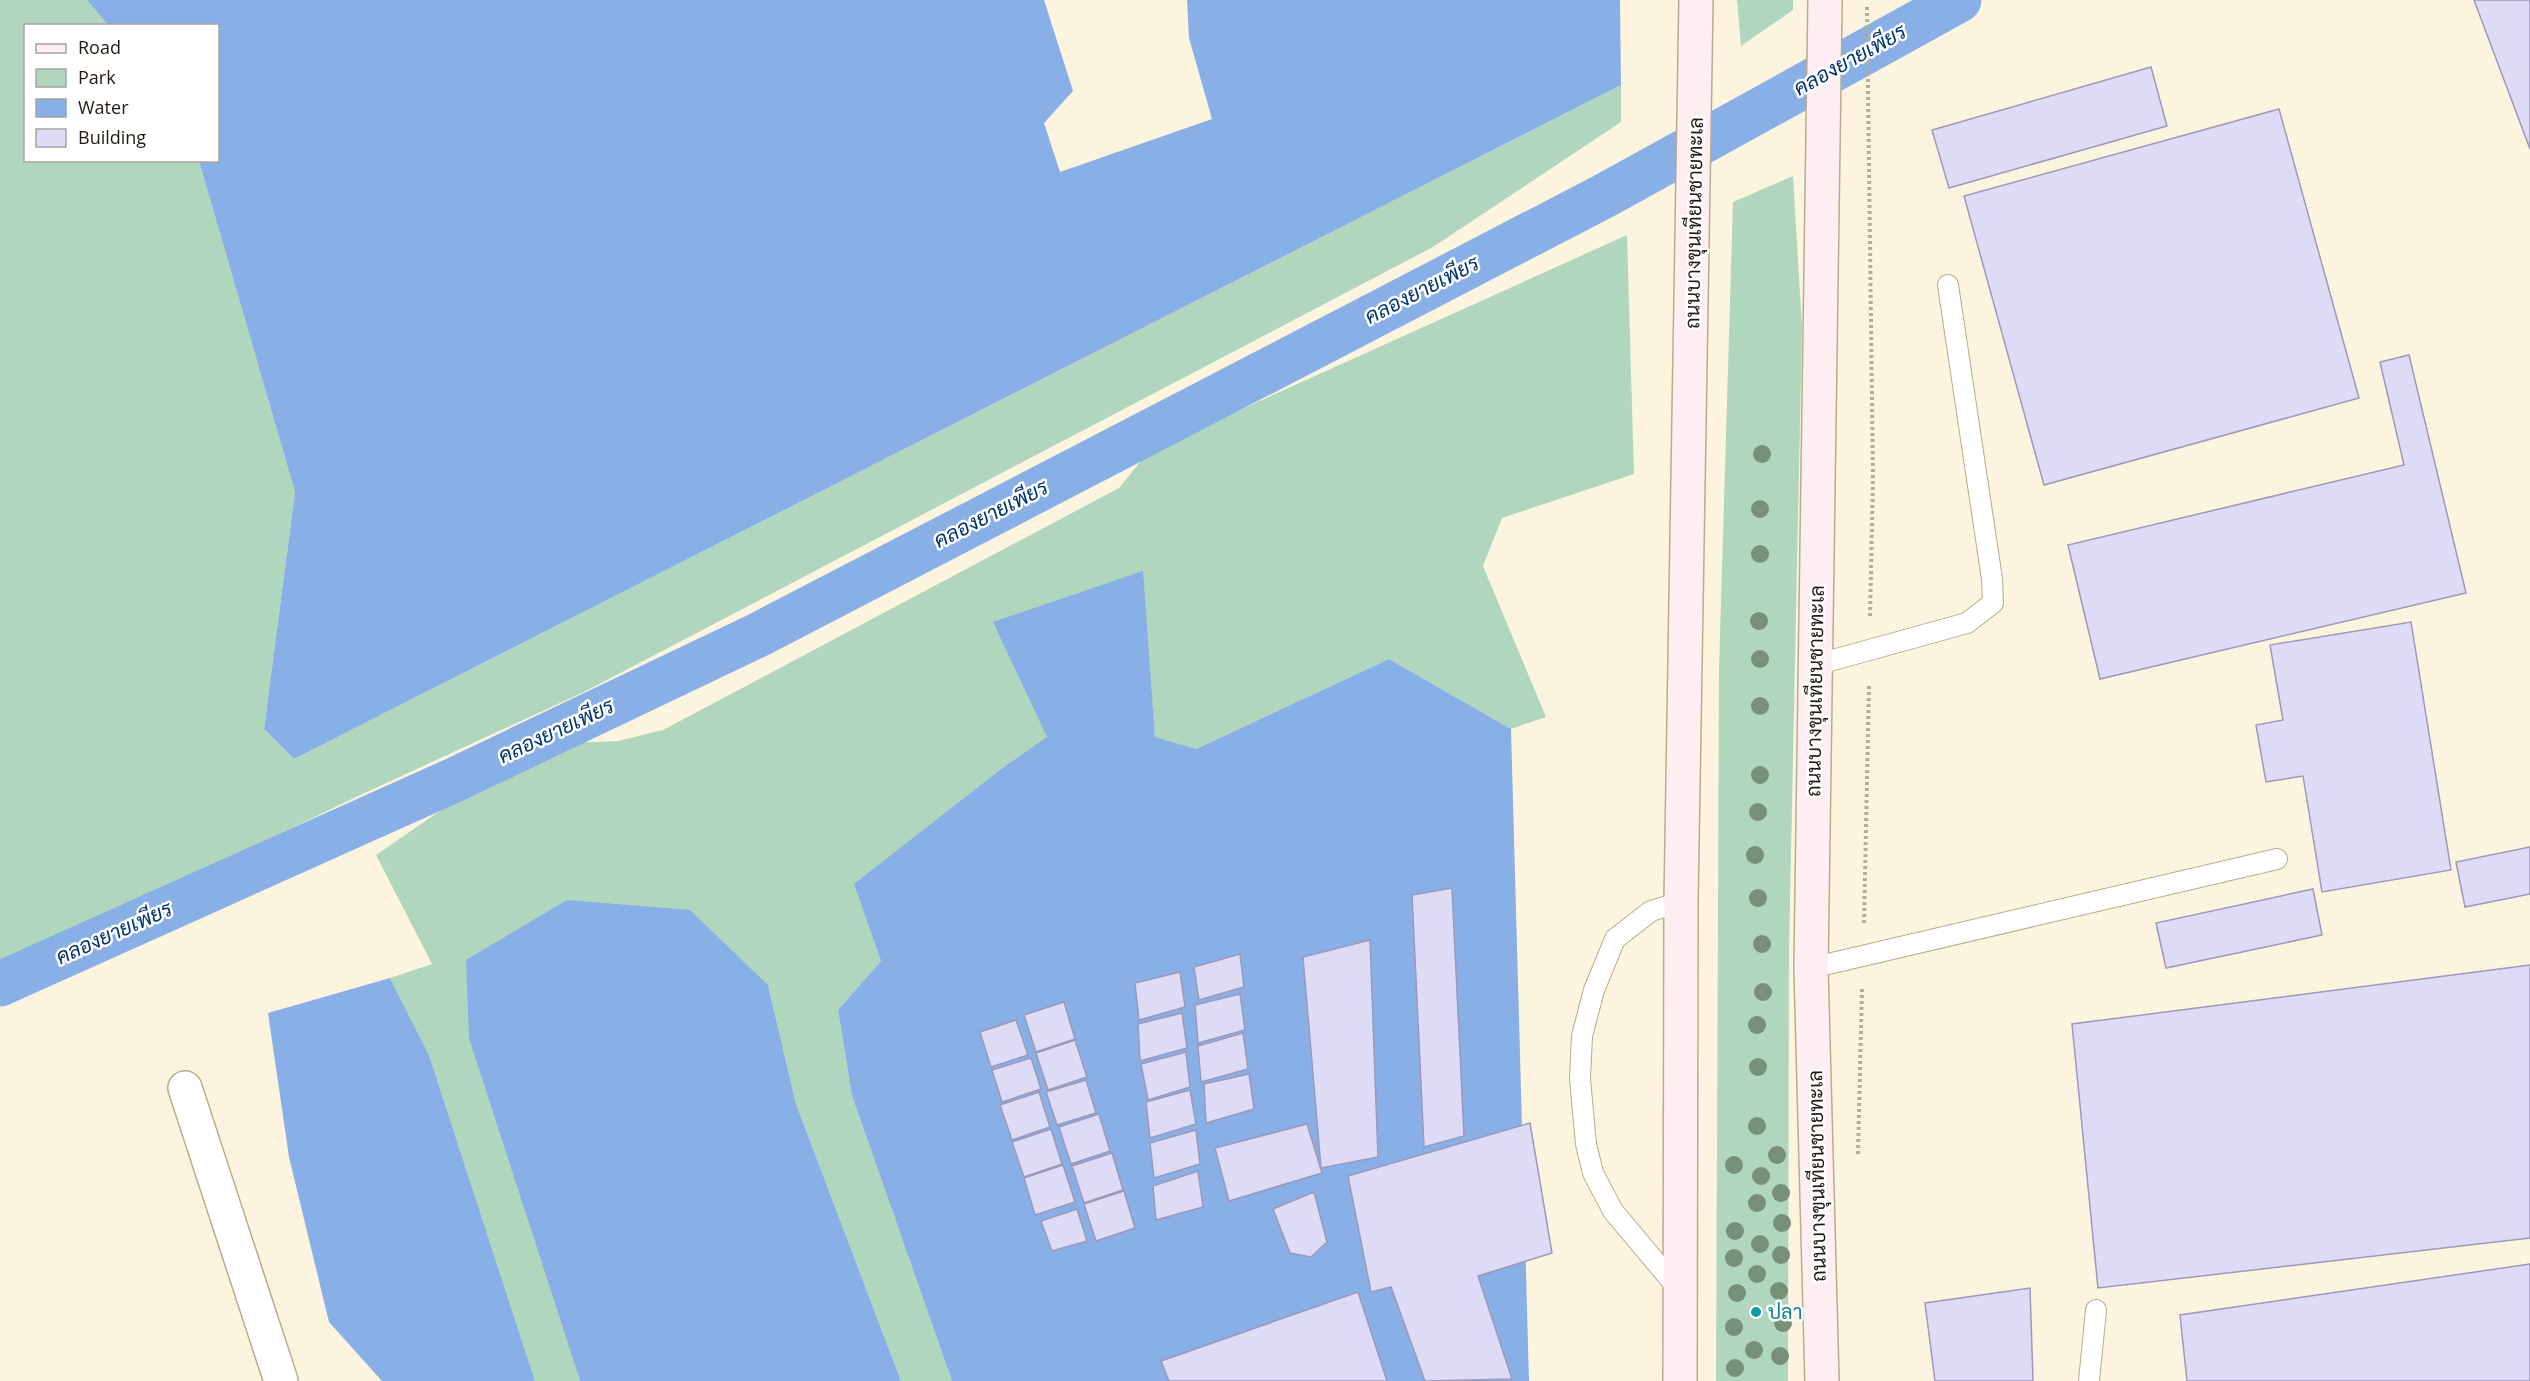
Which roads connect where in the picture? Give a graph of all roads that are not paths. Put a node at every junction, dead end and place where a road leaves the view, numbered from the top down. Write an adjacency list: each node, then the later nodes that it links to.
1 (1696, 0): 6 (main road, ถนนบางขุนเทียนชายทะเล)
2 (1825, 0): 4 (main road, ถนนบางขุนเทียนชายทะเล)
3 (1948, 285): 4 (lane)
4 (1815, 665): 7 (main road, ถนนบางขุนเทียนชายทะเล)
5 (2277, 859): 7 (lane)
6 (1681, 902): 9 (main road, ถนนบางขุนเทียนชายทะเล); 9 (lane)
7 (1811, 968): 13 (main road, ถนนบางขุนเทียนชายทะเล)
8 (185, 1088): 11 (street)
9 (1680, 1291): 12 (main road, ถนนบางขุนเทียนชายทะเล)
10 (2097, 1310): 14 (lane)
11 (281, 1381)
12 (1680, 1381)
13 (1822, 1381)
14 (2089, 1381)

